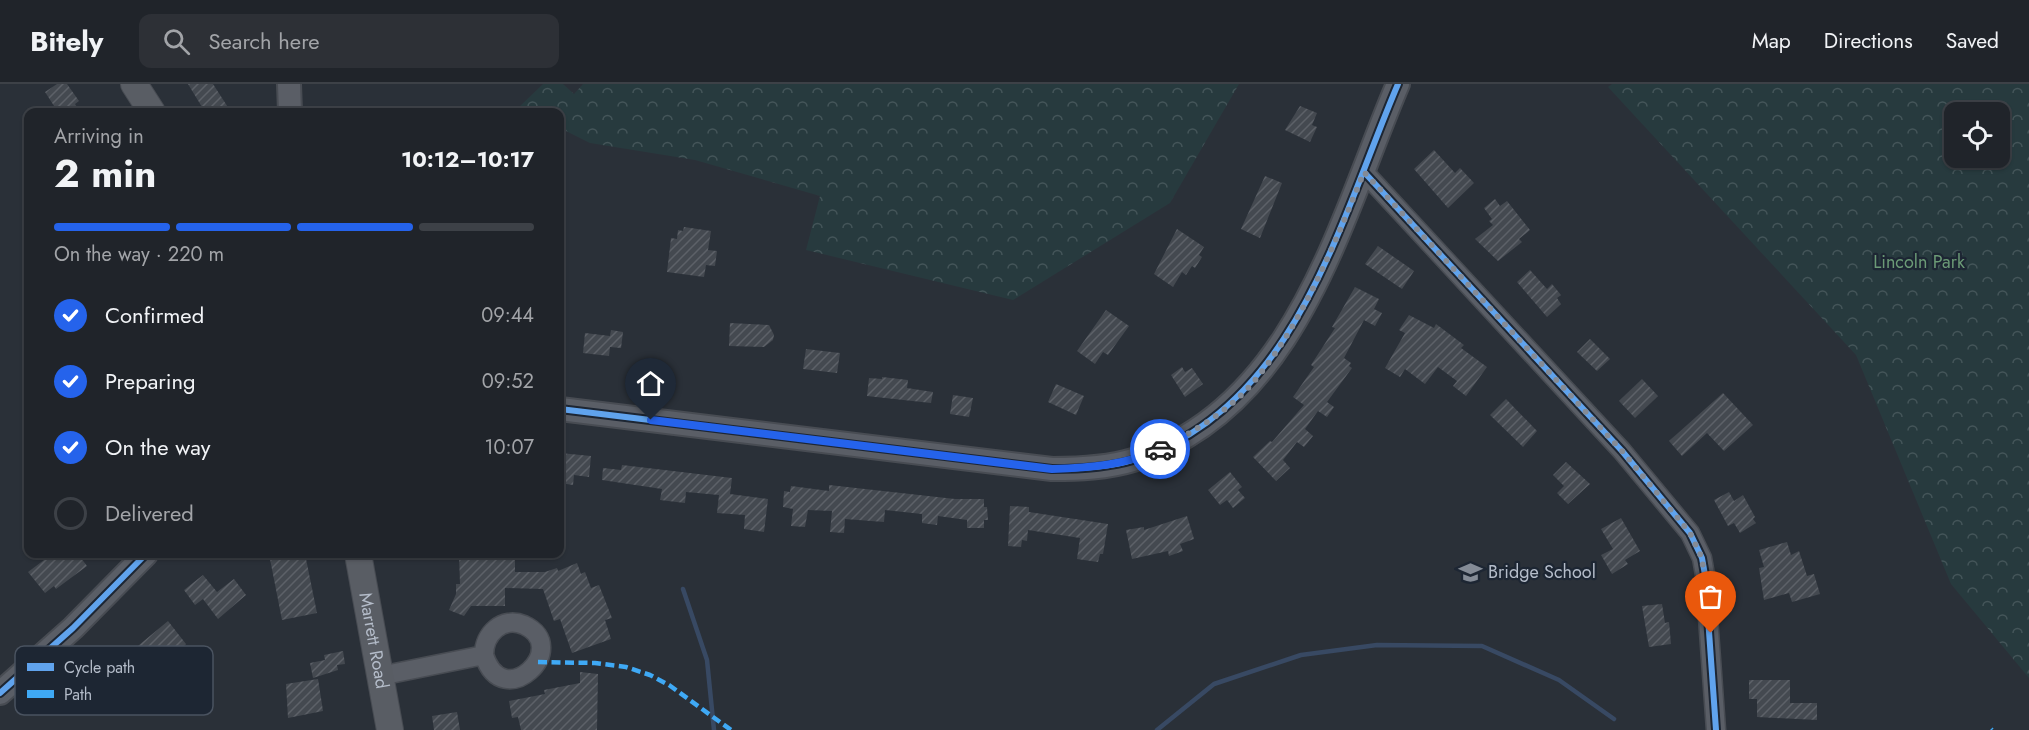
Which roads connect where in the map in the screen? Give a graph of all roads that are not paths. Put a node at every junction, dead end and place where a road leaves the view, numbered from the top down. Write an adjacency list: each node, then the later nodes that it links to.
1 (134, 84): 4 (main road)
2 (289, 84): 5 (street)
3 (1398, 84): 6 (street)
4 (149, 108)
5 (290, 108)
6 (1364, 172): 7 (street); 16 (street)
7 (564, 408)
8 (142, 558): 10 (street)
9 (359, 558): 12 (main road, Marrett Road)
10 (52, 646)
11 (484, 655): 12 (street)
12 (380, 676): 15 (main road, Marrett Road)
13 (15, 679): 14 (street)
14 (2, 690)
15 (390, 730)
16 (1716, 730)

